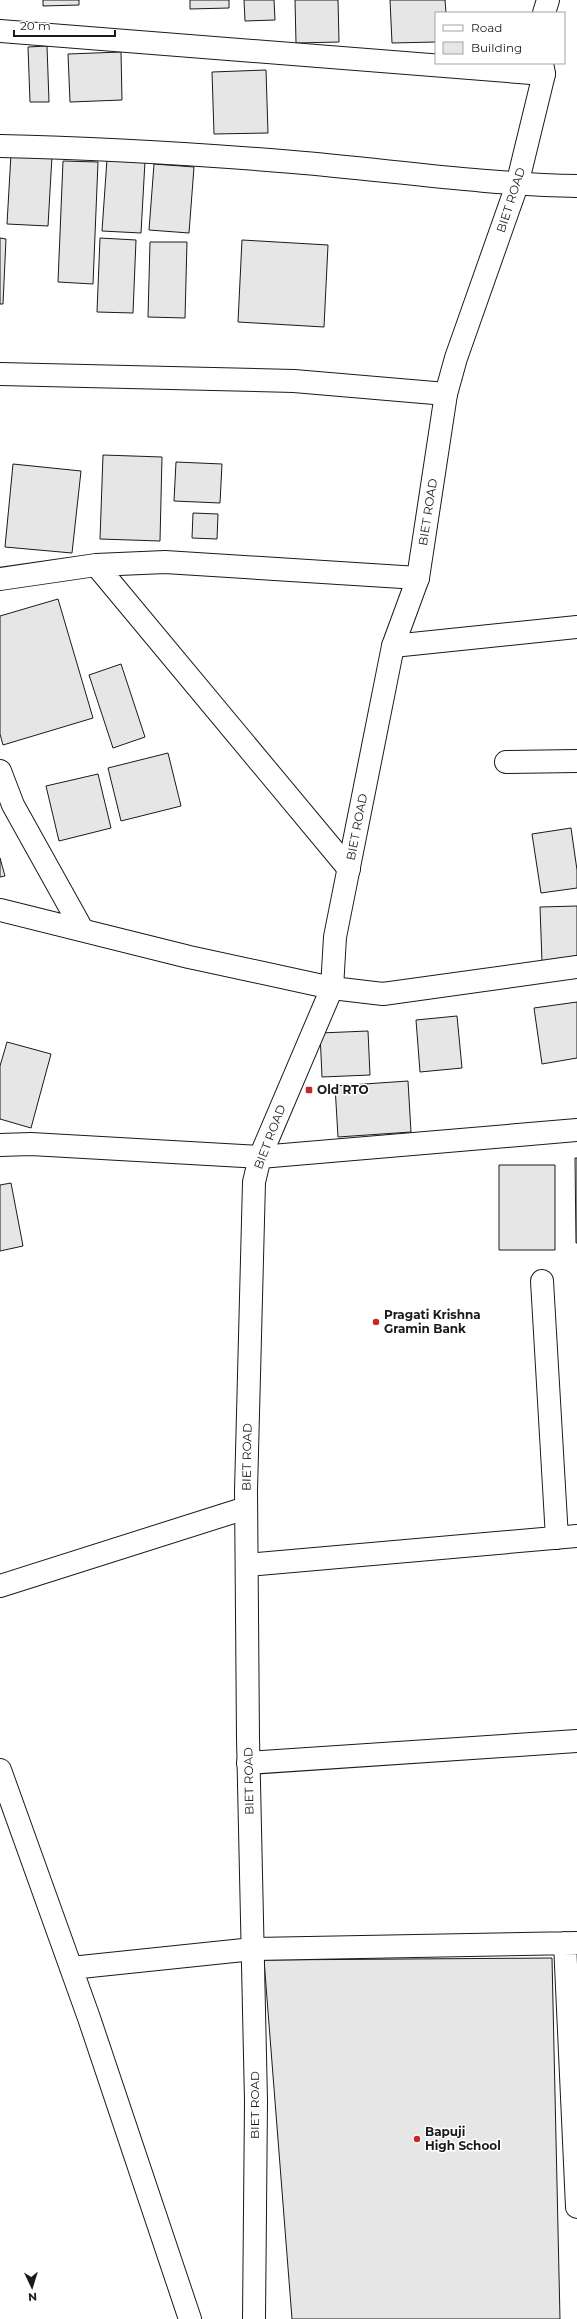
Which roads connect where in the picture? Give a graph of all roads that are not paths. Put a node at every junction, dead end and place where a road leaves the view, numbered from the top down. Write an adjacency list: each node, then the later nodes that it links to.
1 (548, 0): 2 (street)
2 (544, 12)
3 (0, 31): 4 (street)
4 (435, 61)
5 (472, 64): 6 (street)
6 (543, 69): 8 (street, BIET ROAD)
7 (0, 146): 8 (street)
8 (517, 185): 9 (street); 11 (street, BIET ROAD)
9 (577, 186)
10 (0, 374): 11 (street)
11 (446, 394): 13 (street, BIET ROAD)
12 (96, 565): 13 (street); 14 (street); 20 (street)
13 (418, 578): 16 (street, BIET ROAD)
14 (0, 580)
15 (577, 627): 16 (street)
16 (393, 646): 20 (street, BIET ROAD)
17 (577, 761): 18 (street)
18 (506, 762)
19 (0, 771): 22 (street)
20 (349, 869): 24 (street, BIET ROAD)
21 (0, 910): 22 (street)
22 (82, 929): 24 (street)
23 (577, 967): 24 (street)
24 (332, 988): 27 (street, BIET ROAD)
25 (577, 1130): 27 (street)
26 (0, 1145): 27 (street)
27 (260, 1157): 29 (street, BIET ROAD)
28 (542, 1281): 30 (street)
29 (246, 1508): 31 (street, BIET ROAD); 32 (street)
30 (567, 1537): 31 (street)
31 (246, 1565): 34 (street, BIET ROAD)
32 (0, 1586)
33 (577, 1741): 34 (street)
34 (248, 1763): 37 (street, BIET ROAD)
35 (0, 1770): 38 (street)
36 (571, 1943): 37 (street); 39 (street)
37 (253, 1949): 38 (street); 41 (street, BIET ROAD)
38 (71, 1968): 40 (street)
39 (577, 2207)
40 (190, 2319)
41 (254, 2319)

